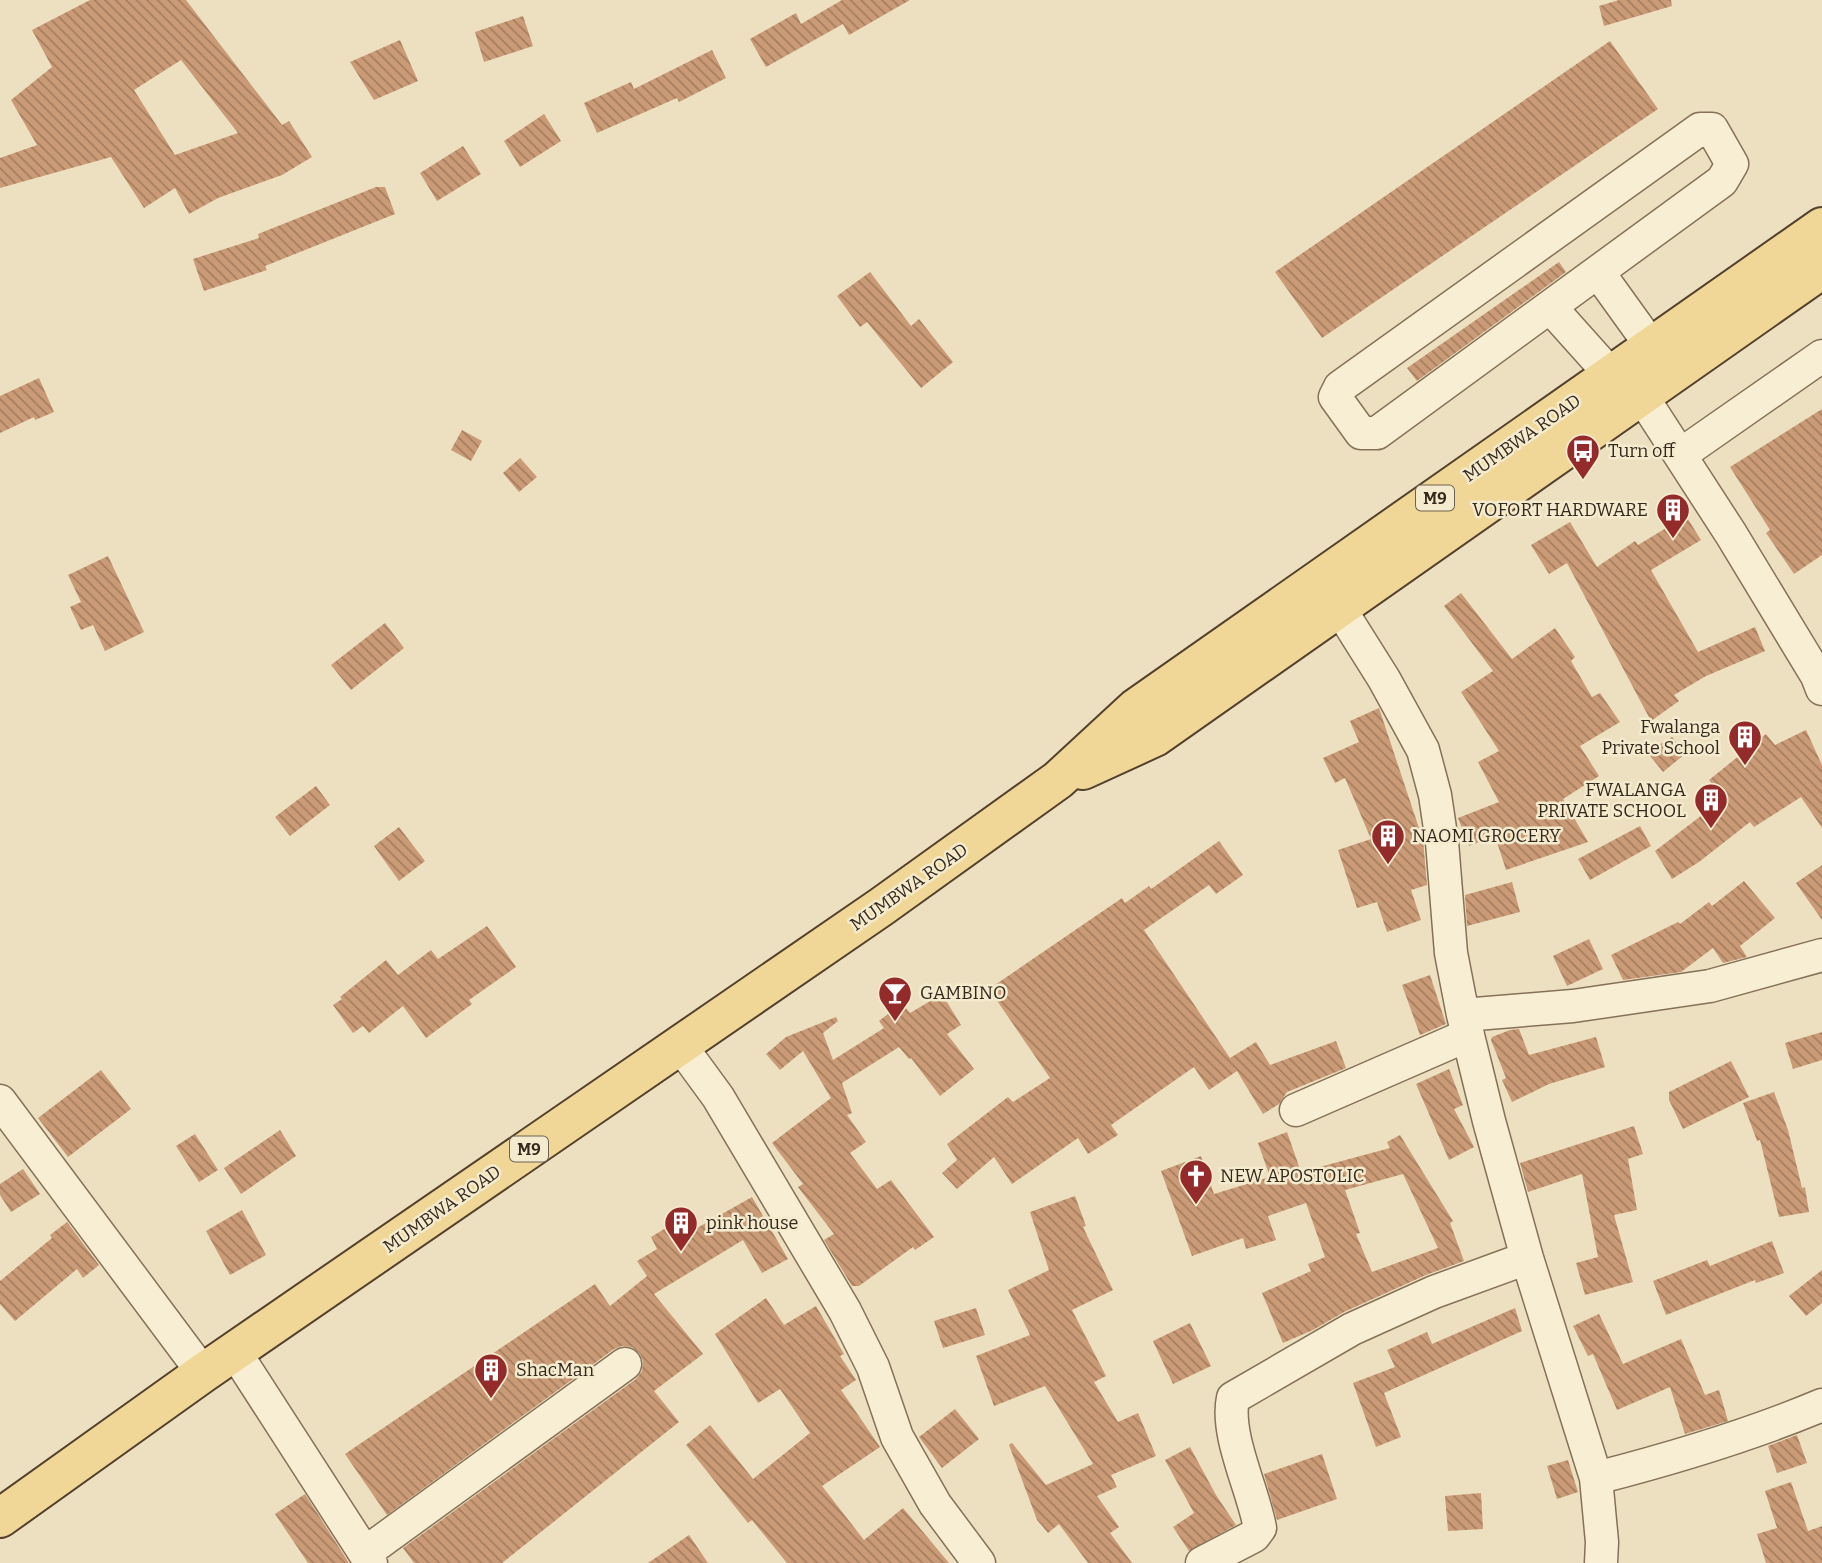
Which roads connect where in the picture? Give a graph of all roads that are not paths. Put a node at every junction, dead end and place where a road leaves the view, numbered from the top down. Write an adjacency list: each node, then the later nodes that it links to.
1 (1822, 227): 6 (main road, MUMBWA ROAD / M9)
2 (1822, 269): 6 (main road, MUMBWA ROAD / M9)
3 (1598, 272): 4 (street); 4 (street); 6 (street)
4 (1551, 308): 6 (street)
5 (1822, 356): 7 (street)
6 (1632, 371): 7 (street); 8 (main road, MUMBWA ROAD / M9); 10 (main road, MUMBWA ROAD / M9)
7 (1679, 455): 9 (street)
8 (1340, 609): 10 (main road, MUMBWA ROAD / M9); 12 (street)
9 (1822, 689)
10 (1058, 780): 13 (main road, MUMBWA ROAD / M9)
11 (1822, 956): 12 (street)
12 (1465, 1025): 15 (street); 16 (street)
13 (680, 1045): 17 (main road, MUMBWA ROAD / M9); 24 (street)
14 (0, 1101): 19 (street)
15 (1296, 1110)
16 (1527, 1258): 21 (street); 25 (street)
17 (234, 1352): 19 (main road, MUMBWA ROAD / M9); 23 (street)
18 (625, 1364): 23 (street)
19 (203, 1373): 22 (main road, MUMBWA ROAD / M9)
20 (1822, 1405): 21 (street)
21 (1596, 1478): 26 (street)
22 (0, 1518)
23 (368, 1558)
24 (979, 1563)
25 (1202, 1563)
26 (1601, 1563)

